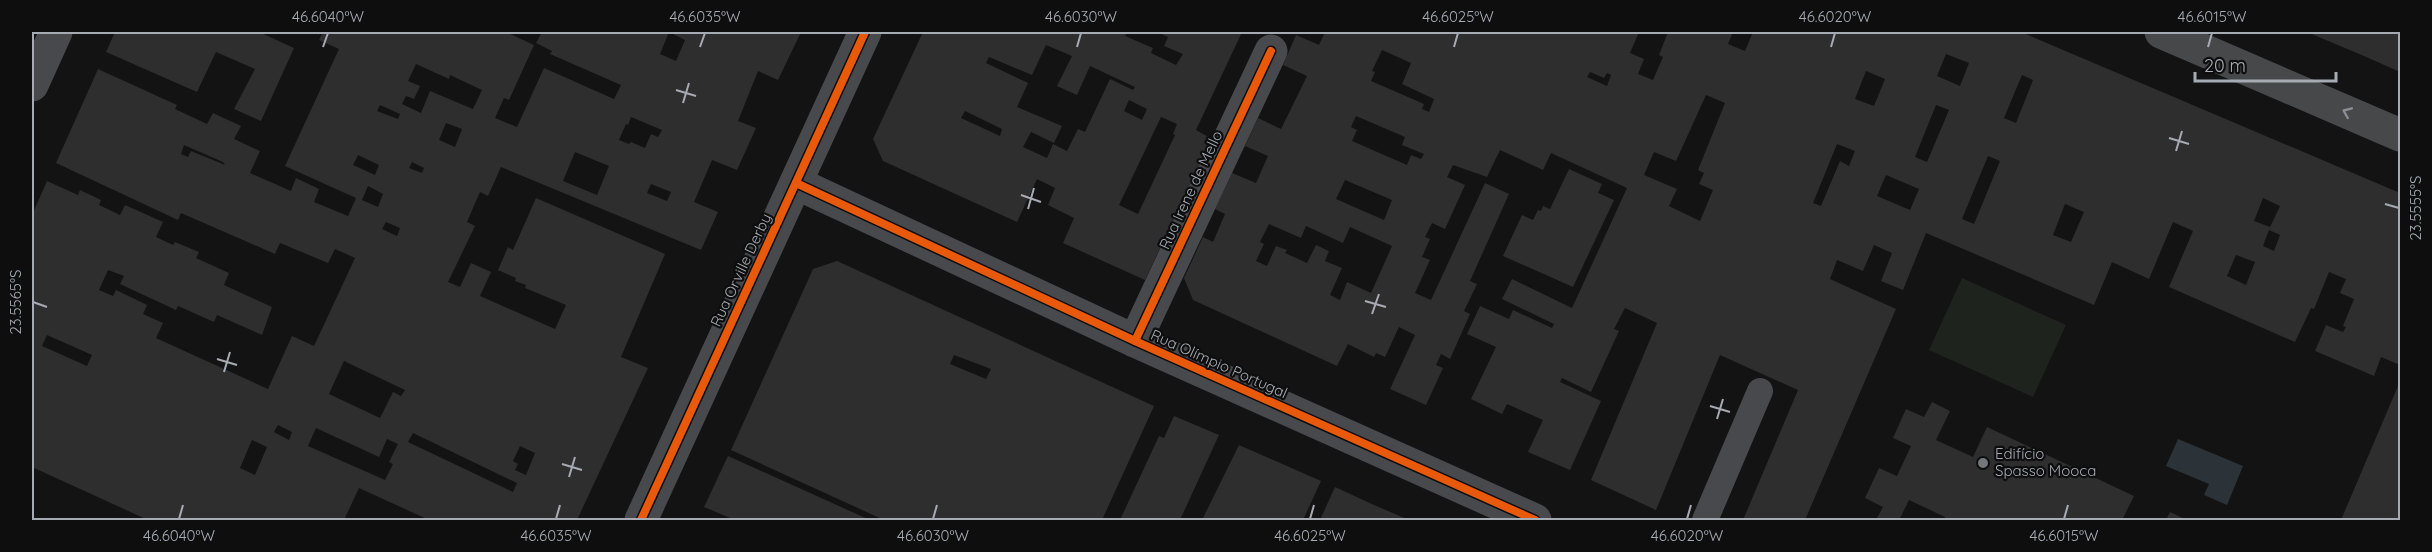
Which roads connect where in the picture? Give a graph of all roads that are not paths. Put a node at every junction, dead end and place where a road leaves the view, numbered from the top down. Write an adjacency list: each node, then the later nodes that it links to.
1 (56, 32): 5 (street)
2 (865, 32): 7 (street, Rua Orville Derby)
3 (2161, 32): 6 (main road, one-way to 3)
4 (1271, 51): 8 (street, Rua Irene de Mello)
5 (32, 85)
6 (2400, 135)
7 (796, 183): 8 (street, Rua Olímpio Portugal); 10 (street, Rua Orville Derby)
8 (1135, 341): 11 (street, Rua Olímpio Portugal)
9 (1760, 391): 12 (lane)
10 (641, 520)
11 (1535, 520)
12 (1705, 520)

